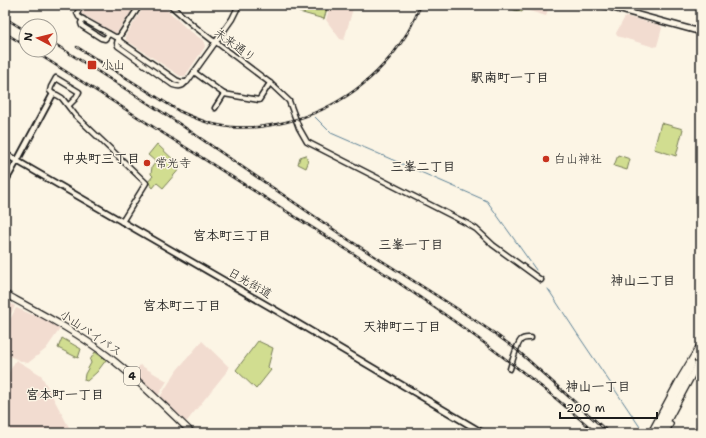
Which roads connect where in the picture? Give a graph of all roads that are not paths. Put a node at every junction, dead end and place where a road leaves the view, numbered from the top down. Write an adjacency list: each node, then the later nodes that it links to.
1 (82, 5): 6 (street)
2 (140, 5): 9 (street)
3 (170, 5): 10 (street, 未来通り)
4 (239, 5): 10 (street)
5 (602, 5): 7 (main road)
6 (83, 19): 8 (street); 8 (street)
7 (701, 32)
8 (109, 34): 9 (street)
9 (119, 36): 11 (street)
10 (216, 42): 11 (street); 12 (street, 未来通り)
11 (194, 72): 14 (street)
12 (270, 83): 14 (street); 21 (street, 未来通り)
13 (55, 94): 15 (street); 15 (street); 18 (main road)
14 (224, 94): 16 (street)
15 (69, 106): 20 (street)
16 (215, 108)
17 (5, 154): 18 (main road, 日光街道)
18 (17, 161): 19 (main road); 20 (main road, 日光街道)
19 (5, 182)
20 (122, 222): 29 (main road, 日光街道)
21 (541, 280)
22 (5, 294): 28 (highway, 小山バイパス / 4)
23 (531, 338): 26 (street)
24 (701, 345): 27 (highway)
25 (701, 358): 27 (highway)
26 (510, 368)
27 (667, 417): 30 (highway); 31 (highway); 32 (highway); 33 (highway)
28 (192, 433)
29 (483, 433)
30 (651, 433)
31 (656, 433)
32 (661, 433)
33 (665, 433)

